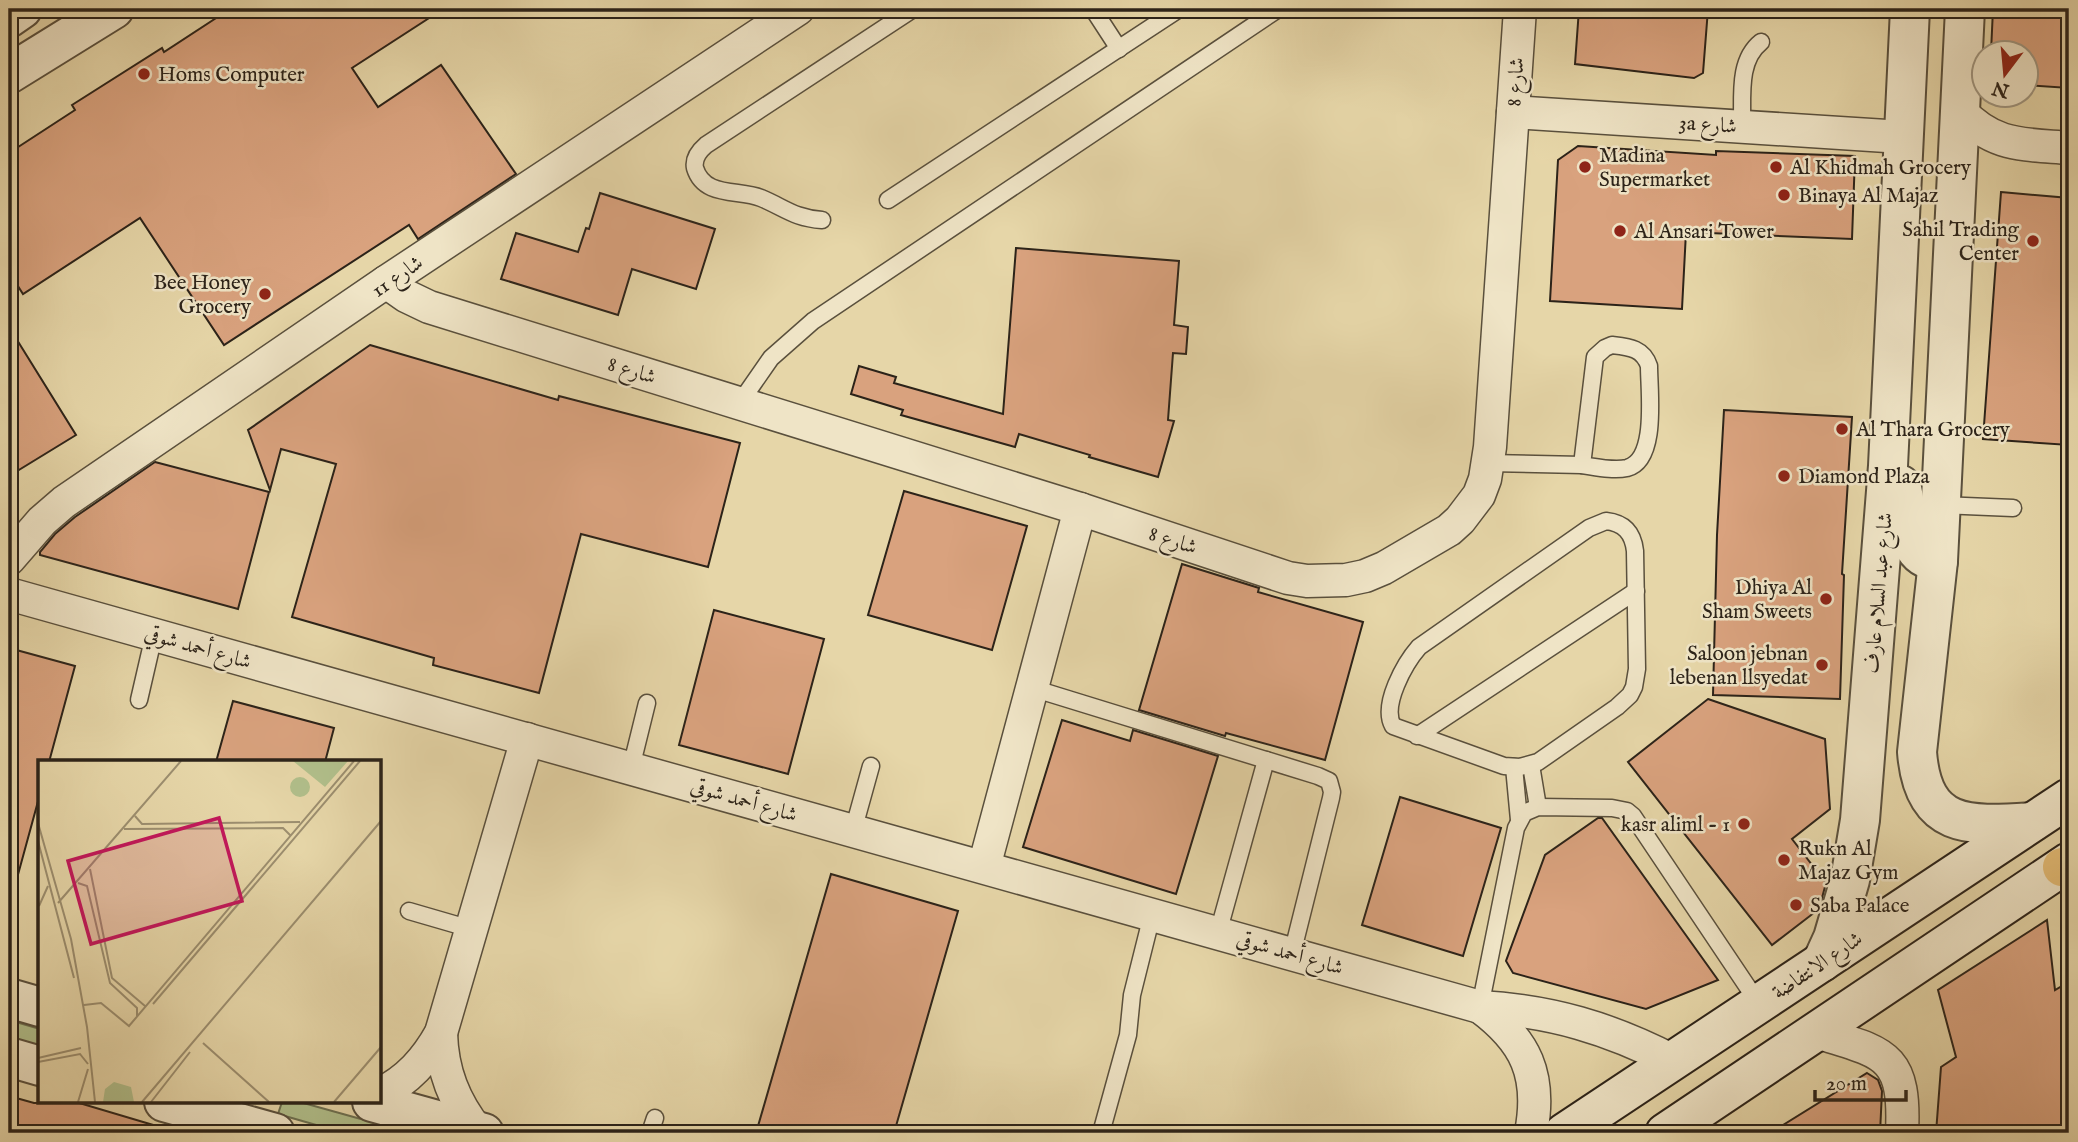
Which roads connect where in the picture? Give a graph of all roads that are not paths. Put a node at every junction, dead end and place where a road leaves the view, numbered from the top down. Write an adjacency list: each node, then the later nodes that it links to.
1 (22, 9): 12 (street)
2 (83, 9): 15 (street)
3 (114, 9): 15 (street)
4 (798, 9): 23 (street, شارع 11)
5 (913, 9): 22 (lane)
6 (1093, 9): 14 (lane)
7 (1179, 9): 14 (lane)
8 (1278, 9): 24 (lane)
9 (1520, 9): 17 (street, شارع 8)
10 (1910, 9): 19 (street, شارع عبد السلام عارف)
11 (1965, 9): 16 (street)
12 (9, 18)
13 (1761, 41): 18 (lane)
14 (1119, 49): 21 (lane)
15 (9, 74)
16 (1958, 110): 20 (street); 28 (street)
17 (1513, 111): 18 (street, 3a شارع); 25 (street, شارع 8)
18 (1742, 127): 19 (street, 3a شارع)
19 (1902, 137): 27 (street, شارع عبد السلام عارف)
20 (2069, 148)
21 (888, 200)
22 (822, 220)
23 (386, 282): 24 (street, شارع 8); 31 (street, شارع 11)
24 (739, 404): 30 (street, شارع 8)
25 (1488, 463): 26 (lane); 30 (street, شارع 8)
26 (1583, 466): 26 (lane)
27 (1888, 466): 32 (street); 58 (street, شارع عبد السلام عارف)
28 (1941, 505): 29 (lane); 32 (street)
29 (2013, 508)
30 (1080, 509): 36 (street)
31 (9, 559)
32 (1938, 561): 49 (street)
33 (1636, 591): 39 (lane); 39 (lane); 42 (lane)
34 (9, 594): 35 (street, شارع أحمد شوقي)
35 (154, 635): 37 (lane); 40 (street, شارع أحمد شوقي)
36 (1032, 688): 41 (lane); 52 (street)
37 (139, 700)
38 (647, 703): 45 (lane)
39 (1418, 736): 44 (lane)
40 (527, 739): 45 (street, شارع أحمد شوقي); 55 (street)
41 (1266, 760): 56 (lane); 57 (lane)
42 (1531, 765): 44 (lane); 47 (lane)
43 (871, 766): 50 (lane)
44 (1514, 767): 48 (lane)
45 (631, 768): 50 (street, شارع أحمد شوقي)
46 (2069, 798): 49 (street, شارع الانتفاضة)
47 (1538, 807): 48 (lane); 60 (lane)
48 (1519, 820): 62 (lane)
49 (2032, 822): 58 (street, شارع الانتفاضة)
50 (853, 831): 52 (street, شارع أحمد شوقي)
51 (2067, 865): 63 (street)
52 (984, 867): 54 (street, شارع أحمد شوقي)
53 (408, 911): 55 (lane)
54 (1152, 915): 56 (street, شارع أحمد شوقي); 74 (lane)
55 (471, 929): 64 (street)
56 (1218, 933): 57 (street, شارع أحمد شوقي)
57 (1292, 954): 62 (street, شارع أحمد شوقي)
58 (1822, 962): 60 (street, شارع الانتفاضة)
59 (9, 998): 61 (street)
60 (1759, 1004): 65 (street, شارع الانتفاضة)
61 (38, 1006)
62 (1479, 1007): 65 (street, شارع أحمد شوقي); 75 (street, شارع أحمد شوقي)
63 (1816, 1032): 78 (street); 79 (street)
64 (441, 1033): 68 (street); 72 (street)
65 (1688, 1051): 76 (street, شارع الانتفاضة); 77 (street)
66 (9, 1057): 67 (street)
67 (38, 1065)
68 (382, 1093)
69 (168, 1104): 71 (street)
70 (379, 1104): 72 (street)
71 (203, 1123): 73 (street)
72 (481, 1132)
73 (275, 1133)
74 (1101, 1133)
75 (1531, 1133)
76 (1564, 1133)
77 (1645, 1133)
78 (1665, 1133)
79 (1902, 1133)

